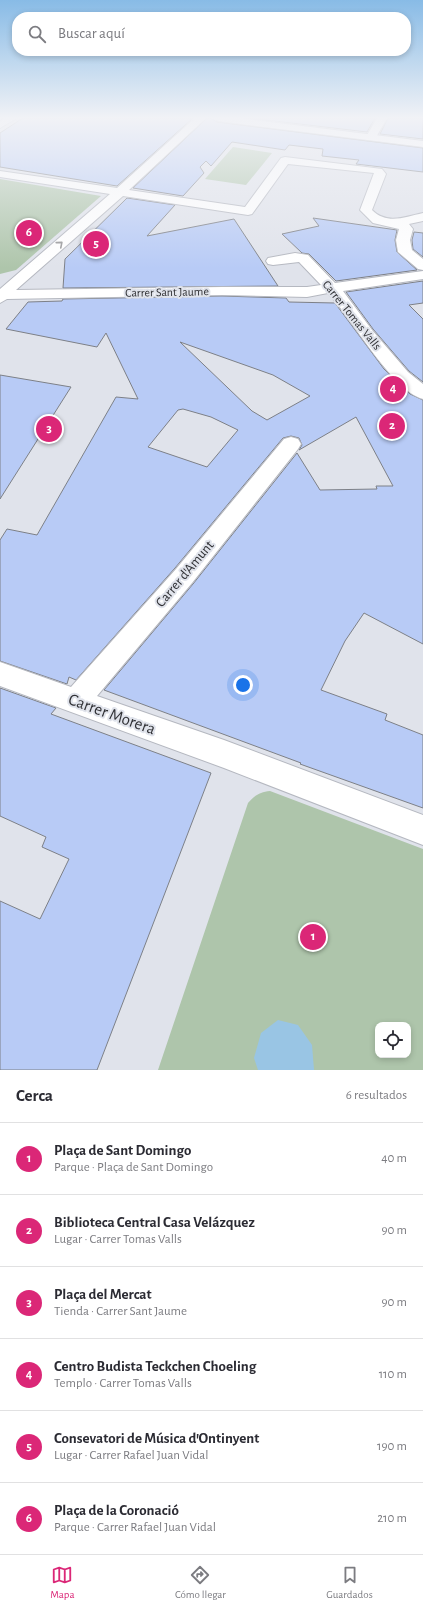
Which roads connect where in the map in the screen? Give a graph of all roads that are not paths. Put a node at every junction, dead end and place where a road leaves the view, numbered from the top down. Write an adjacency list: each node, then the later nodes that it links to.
1 (146, 168): 5 (street)
2 (278, 168): 5 (street)
3 (353, 168): 7 (street)
4 (0, 174): 5 (street)
5 (121, 191): 12 (street, one-way to 5)
6 (423, 217): 7 (street)
7 (398, 223): 9 (street)
8 (273, 261): 11 (street, Carrer Tomas Valls)
9 (423, 266)
10 (423, 275): 11 (street, Carrer Sant Jaume)
11 (332, 289): 12 (street, Carrer Sant Jaume); 13 (street, Carrer Tomas Valls)
12 (0, 293)
13 (423, 393)
14 (291, 444): 16 (street, Carrer d'Amunt)
15 (0, 674): 16 (street, Carrer Morera)
16 (76, 701): 17 (street, Carrer Morera)
17 (423, 830)

